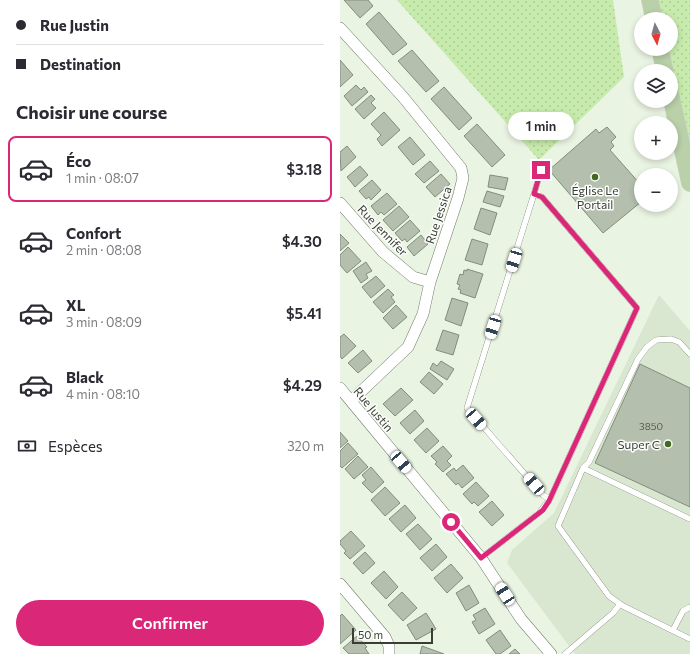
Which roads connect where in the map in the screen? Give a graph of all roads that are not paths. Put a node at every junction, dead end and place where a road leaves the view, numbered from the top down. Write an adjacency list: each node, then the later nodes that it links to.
1 (650, 0): 2 (main road)
2 (653, 12)
3 (340, 28): 9 (street, Rue Jessica)
4 (674, 108): 6 (main road)
5 (541, 170): 7 (lane)
6 (690, 183)
7 (534, 194): 14 (lane); 14 (lane)
8 (340, 204): 9 (street, Rue Jennifer)
9 (430, 282): 12 (street, Rue Jessica)
10 (690, 354): 13 (lane)
11 (340, 388): 12 (street, Rue Justin)
12 (350, 401): 16 (street, Rue Justin)
13 (583, 468): 15 (lane); 18 (lane)
14 (550, 499): 16 (lane)
15 (690, 519)
16 (481, 558): 23 (street, Rue Justin)
17 (340, 584): 22 (street)
18 (620, 604): 20 (lane); 24 (lane)
19 (690, 607): 20 (lane)
20 (673, 630): 21 (lane)
21 (690, 639)
22 (389, 654)
23 (551, 654)
24 (565, 654)

